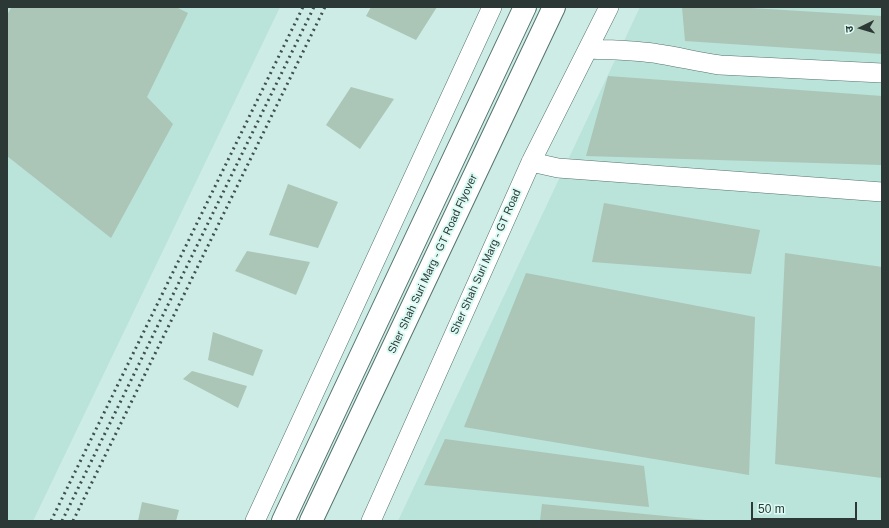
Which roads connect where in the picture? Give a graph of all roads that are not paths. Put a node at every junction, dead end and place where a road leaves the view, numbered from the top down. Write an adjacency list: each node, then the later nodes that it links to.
1 (492, 7): 9 (street)
2 (525, 7): 10 (highway)
3 (554, 7): 11 (highway, Sher Shah Suri Marg - GT Road Flyover)
4 (609, 7): 5 (street, Sher Shah Suri Marg - GT Road)
5 (588, 49): 6 (street); 7 (street, Sher Shah Suri Marg - GT Road)
6 (882, 73)
7 (531, 162): 8 (street); 12 (street, Sher Shah Suri Marg - GT Road)
8 (882, 192)
9 (254, 521)
10 (282, 521)
11 (311, 521)
12 (371, 521)

